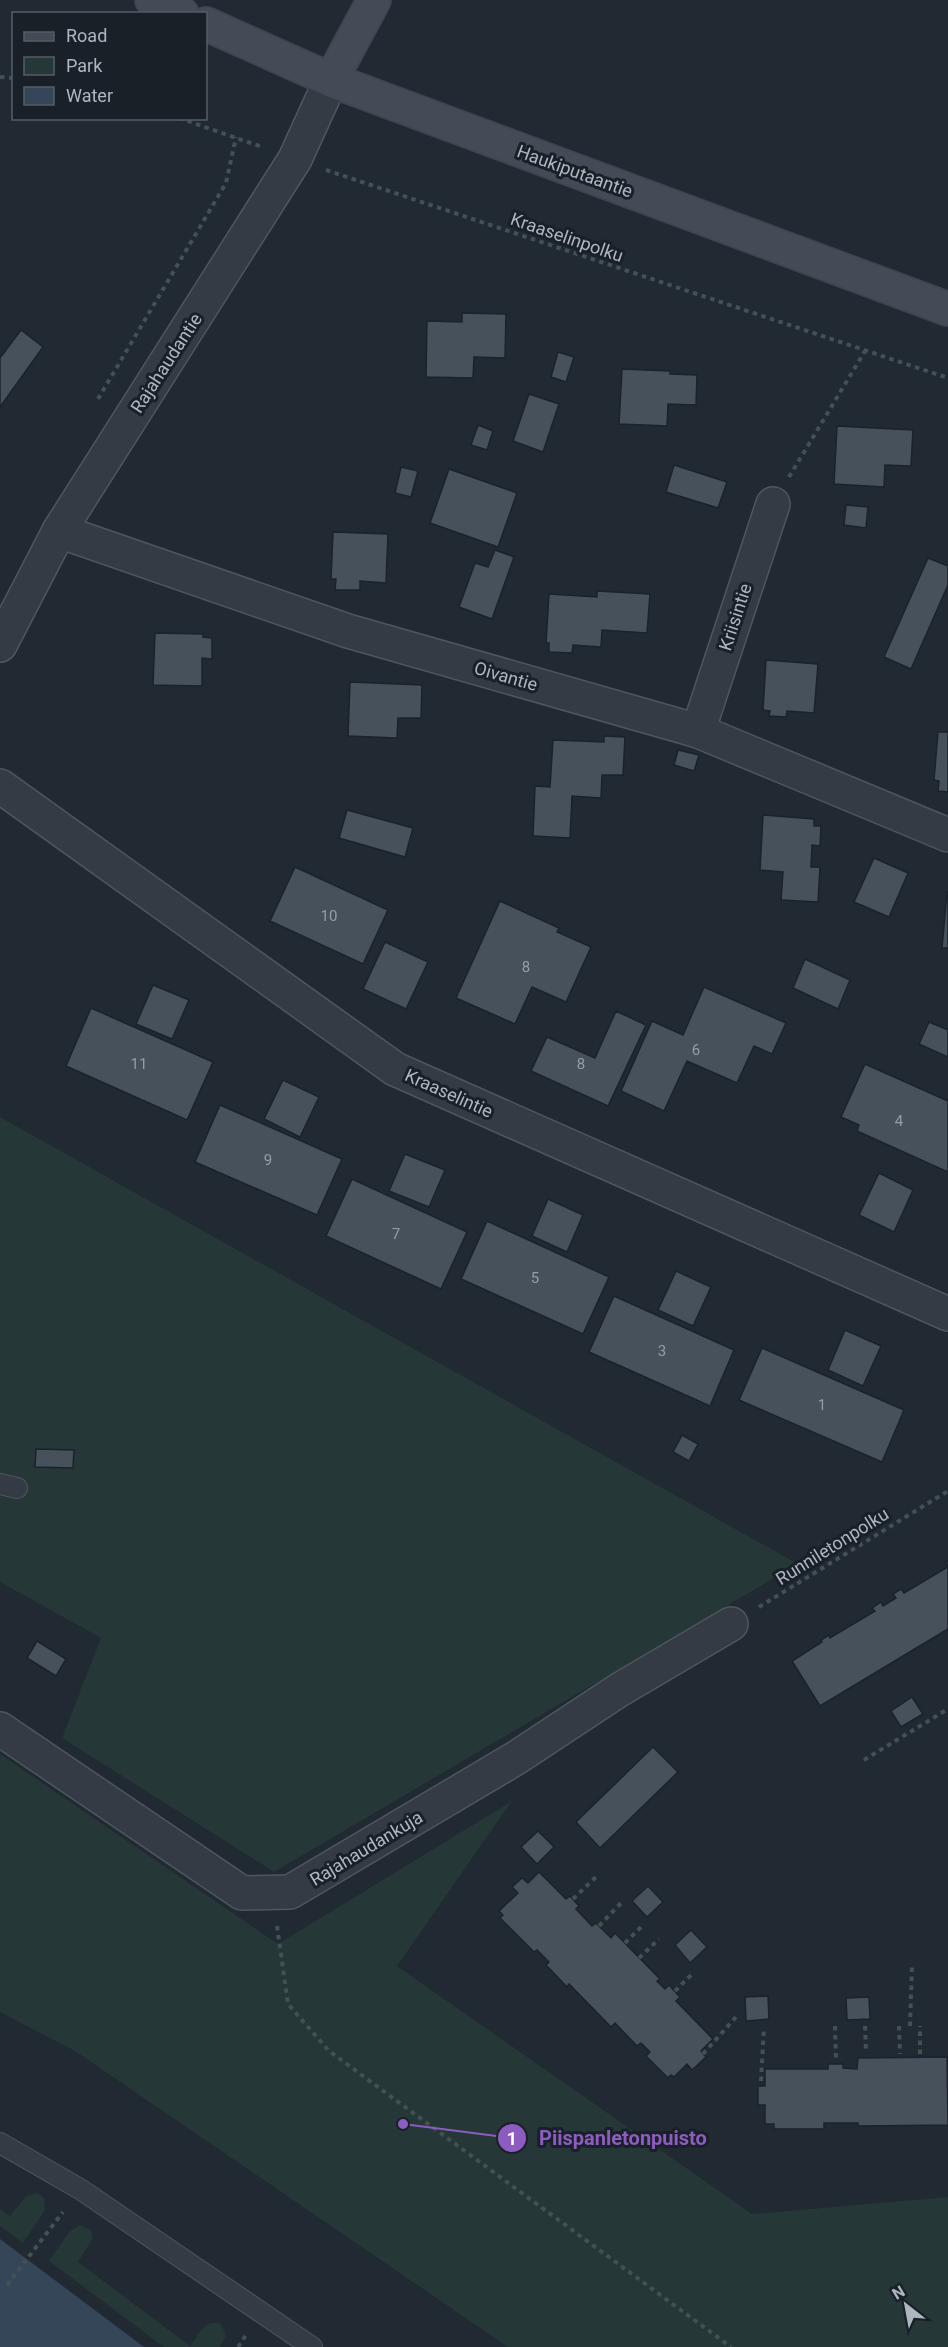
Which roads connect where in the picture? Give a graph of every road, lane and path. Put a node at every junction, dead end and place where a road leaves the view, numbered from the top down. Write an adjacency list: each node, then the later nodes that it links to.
1 (152, 0): 3 (main road)
2 (374, 0): 5 (main road)
3 (178, 12)
4 (207, 24): 5 (main road, Haukiputaantie)
5 (331, 80): 8 (street, Rajahaudantie); 9 (main road, Haukiputaantie)
6 (185, 120): 7 (path, Kraaselinpolku)
7 (236, 137): 8 (path, Kraaselinpolku); 12 (path)
8 (295, 159): 10 (path, Kraaselinpolku); 14 (street, Rajahaudantie)
9 (948, 309)
10 (865, 351): 11 (path, Kraaselinpolku); 13 (path)
11 (948, 378)
12 (94, 407)
13 (773, 504): 16 (street, Kriisintie)
14 (59, 531): 15 (street, Rajahaudantie); 16 (street, Oivantie)
15 (0, 645)
16 (698, 731): 18 (street, Oivantie)
17 (0, 786): 19 (street, Kraaselintie)
18 (948, 836)
19 (948, 1314)
20 (948, 1491): 21 (path, Runniletonpolku)
21 (731, 1624): 26 (street, Rajahaudankuja)
22 (948, 1709): 24 (path)
23 (0, 1730): 26 (street, Rajahaudankuja)
24 (864, 1760)
25 (597, 1876): 27 (path)
26 (274, 1893): 54 (path)
27 (573, 1899)
28 (622, 1902): 30 (path)
29 (644, 1924): 32 (path)
30 (599, 1926)
31 (658, 1939): 33 (path)
32 (625, 1943)
33 (639, 1958)
34 (912, 1964): 41 (path)
35 (693, 1973): 36 (path)
36 (675, 1991)
37 (736, 2018): 45 (path)
38 (835, 2026): 48 (path)
39 (865, 2026): 44 (path)
40 (899, 2026): 46 (path)
41 (910, 2026)
42 (920, 2026): 47 (path)
43 (764, 2027): 49 (path)
44 (866, 2052)
45 (703, 2054)
46 (900, 2054)
47 (920, 2054)
48 (836, 2059)
49 (760, 2081)
50 (0, 2143): 51 (lane)
51 (80, 2189): 52 (path); 53 (lane)
52 (8, 2285)
53 (312, 2347)
54 (731, 2347)

